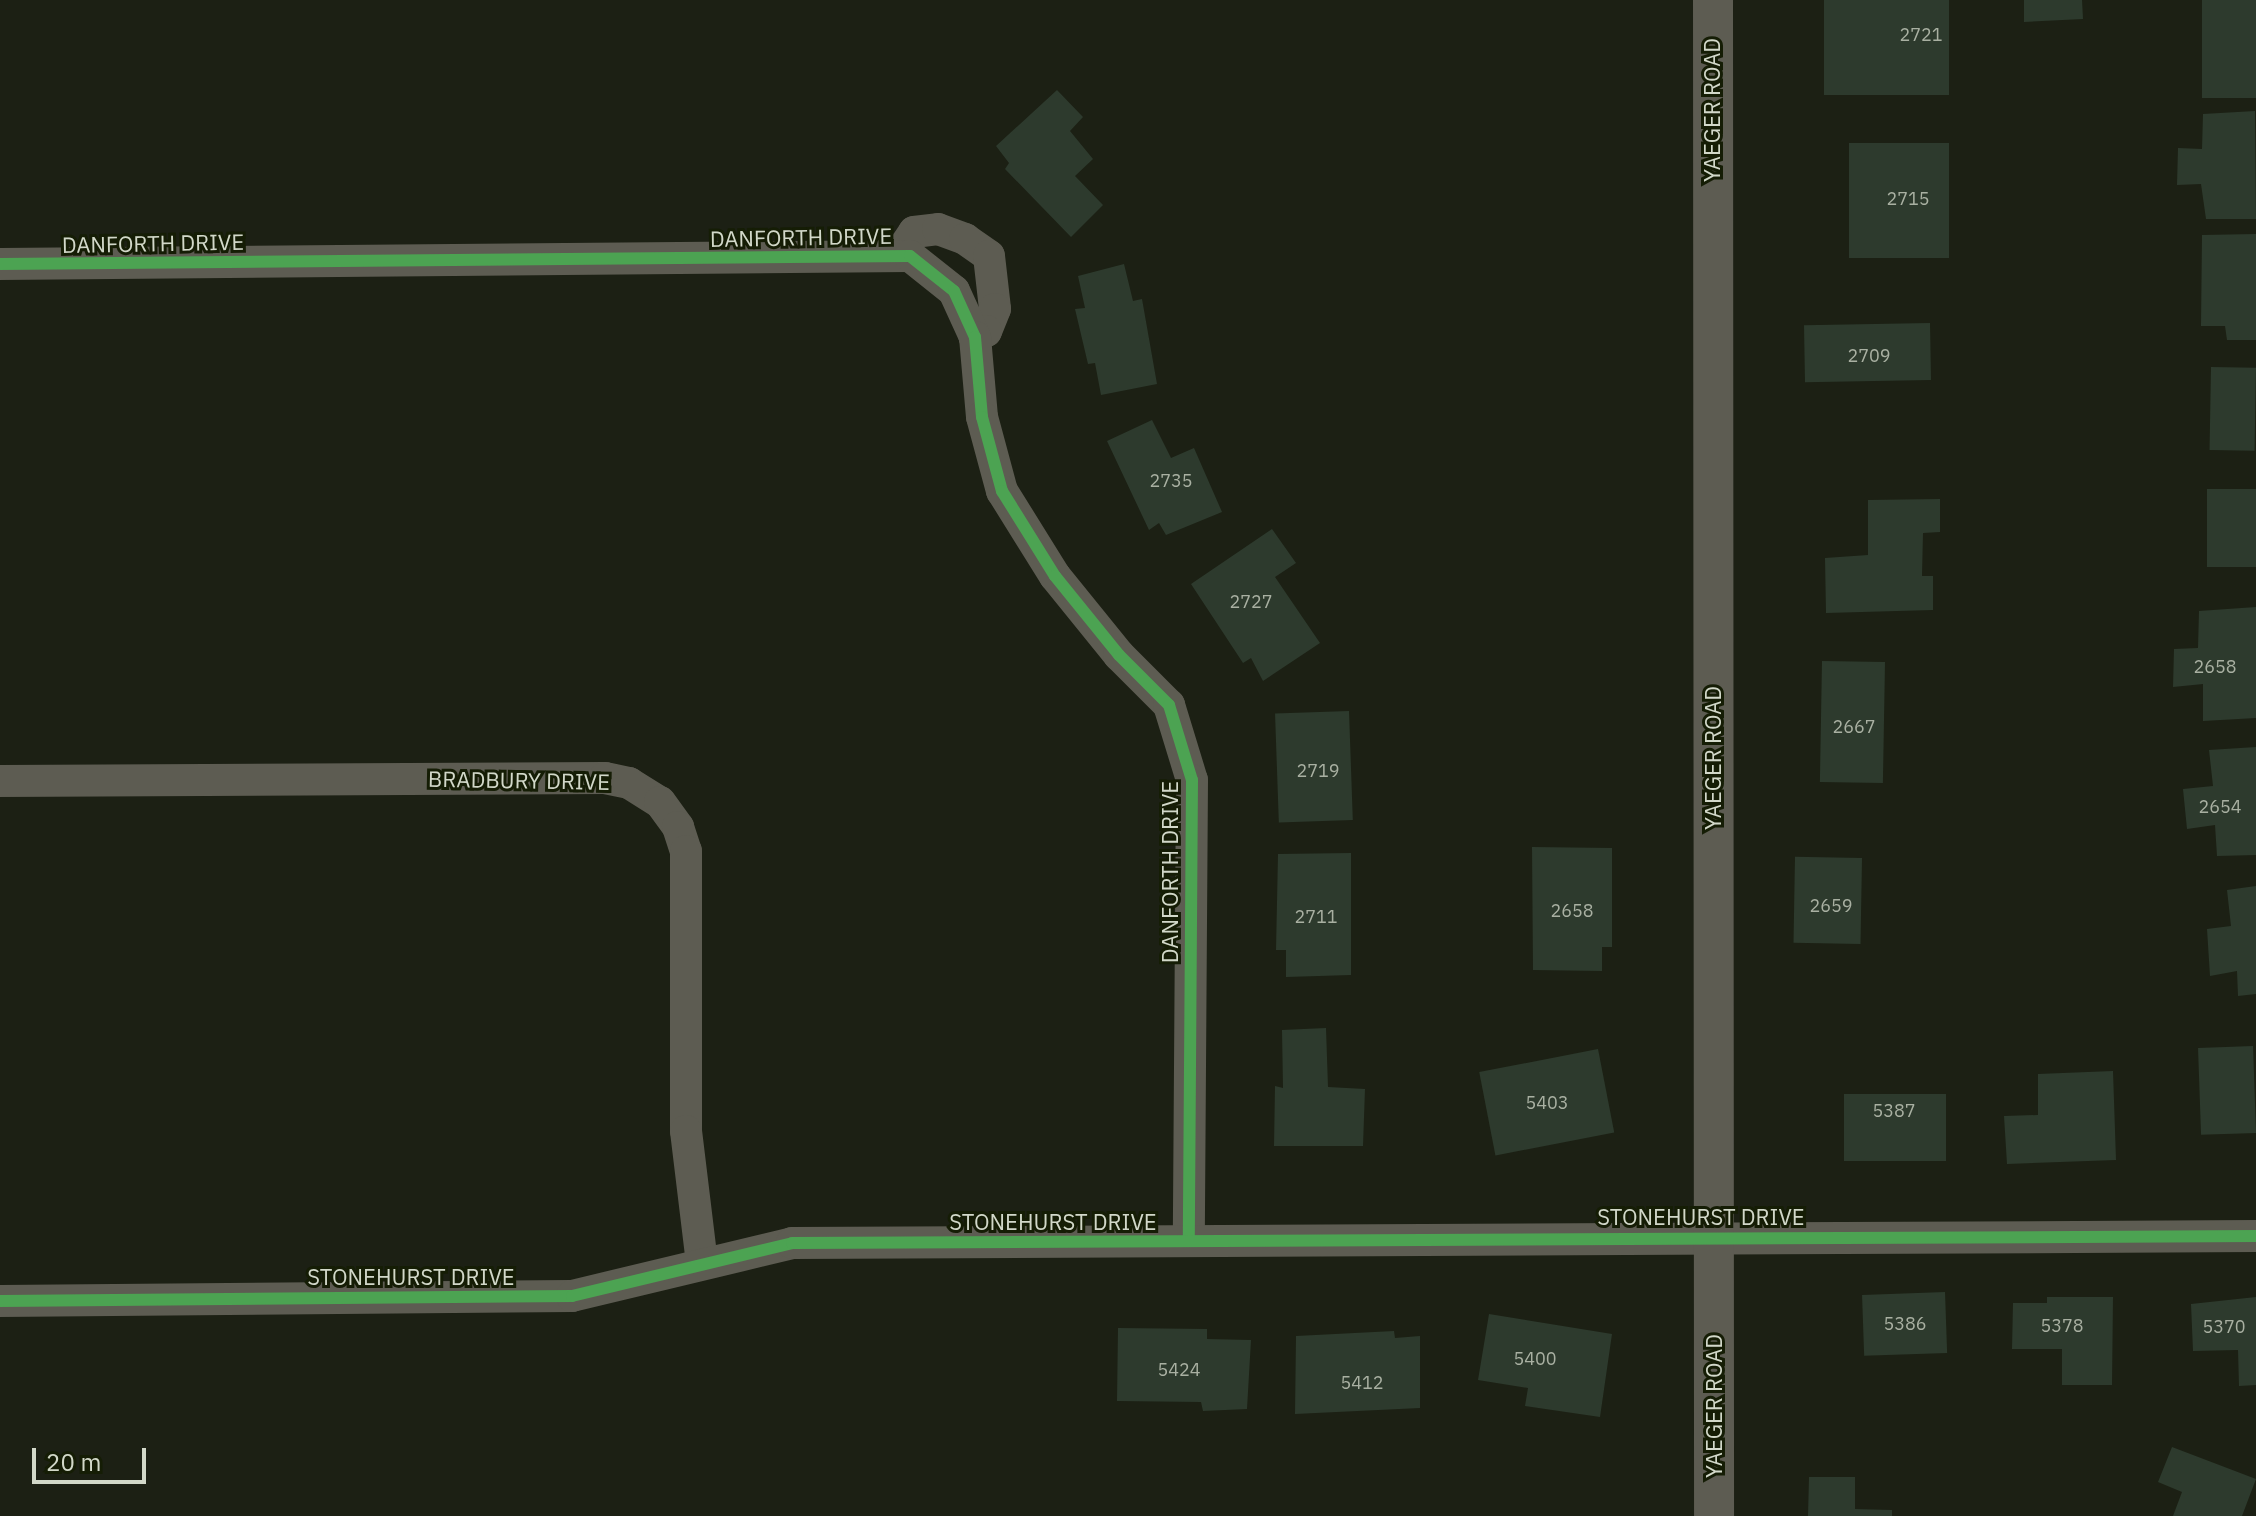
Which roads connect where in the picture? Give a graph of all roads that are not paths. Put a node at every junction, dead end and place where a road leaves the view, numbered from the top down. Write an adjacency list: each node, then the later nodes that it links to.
1 (1713, 0): 7 (street, YAEGER ROAD)
2 (898, 256): 3 (street, DANFORTH DRIVE); 4 (street, DANFORTH DRIVE); 4 (street, DANFORTH DRIVE)
3 (0, 264)
4 (975, 337): 8 (street, DANFORTH DRIVE)
5 (0, 781): 9 (street, BRADBURY DRIVE)
6 (2256, 1236): 7 (street, STONEHURST DRIVE)
7 (1714, 1237): 8 (street, STONEHURST DRIVE); 11 (street, YAEGER ROAD)
8 (1189, 1241): 9 (street, STONEHURST DRIVE)
9 (702, 1263): 10 (street, STONEHURST DRIVE)
10 (0, 1301)
11 (1714, 1516)

